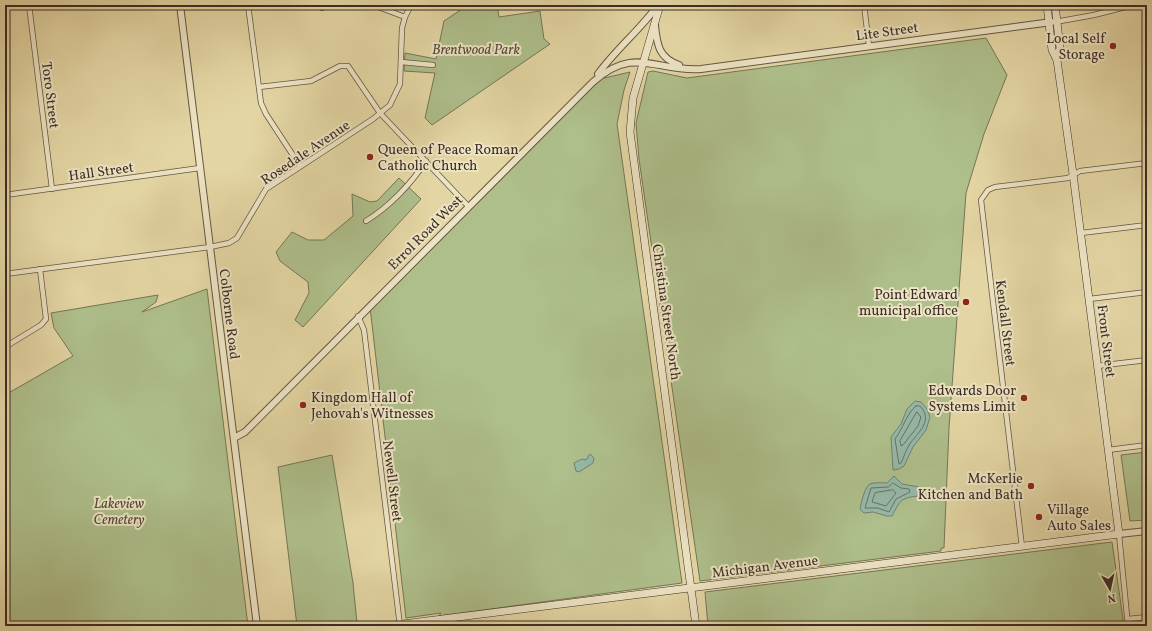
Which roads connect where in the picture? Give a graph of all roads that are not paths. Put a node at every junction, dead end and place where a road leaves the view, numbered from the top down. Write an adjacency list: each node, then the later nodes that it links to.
1 (29, 5): 29 (street, Toro Street)
2 (180, 5): 27 (street, Colborne Road)
3 (248, 5): 22 (street)
4 (314, 5): 5 (street)
5 (330, 5)
6 (373, 5): 13 (street)
7 (411, 5): 13 (street, Rosedale Avenue)
8 (659, 5): 15 (main road, Christina Street North); 21 (street)
9 (864, 5): 16 (street)
10 (1046, 5): 14 (main road, Front Street)
11 (1055, 5): 14 (main road, Front Street)
12 (1133, 5): 14 (street, Lite Street)
13 (405, 17): 17 (street, Rosedale Avenue)
14 (1053, 22): 16 (street, Lite Street); 28 (main road, Front Street)
15 (655, 25): 18 (main road, Christina Street North); 20 (street)
16 (869, 46): 20 (street, Lite Street)
17 (401, 62): 19 (street); 23 (street, Rosedale Avenue)
18 (644, 62): 20 (street, Lite Street); 21 (street, Errol Road West); 50 (main road, Christina Street North)
19 (433, 65)
20 (701, 68)
21 (593, 82): 31 (street, Errol Road West)
22 (259, 88): 23 (street); 26 (street)
23 (380, 113): 24 (street); 26 (street, Rosedale Avenue)
24 (426, 161): 31 (street); 32 (street)
25 (1147, 163): 28 (street)
26 (300, 166): 35 (street, Rosedale Avenue)
27 (200, 168): 29 (street, Hall Street); 35 (street, Colborne Road)
28 (1073, 174): 34 (main road, Front Street); 49 (street, Kendall Street)
29 (52, 189): 30 (street, Hall Street)
30 (5, 195)
31 (468, 206): 40 (street, Errol Road West)
32 (366, 221)
33 (1147, 225): 34 (street)
34 (1081, 234): 39 (main road, Front Street)
35 (210, 247): 36 (street, Rosedale Avenue); 44 (street, Colborne Road)
36 (40, 269): 37 (street, Rosedale Avenue); 41 (street)
37 (5, 274)
38 (1147, 292): 39 (street)
39 (1089, 299): 43 (main road, Front Street)
40 (358, 316): 44 (street, Errol Road West); 53 (street, Newell Street)
41 (5, 347)
42 (1147, 360): 43 (street)
43 (1097, 366): 46 (main road, Front Street)
44 (234, 438): 54 (street, Colborne Road)
45 (1147, 445): 46 (street)
46 (1108, 450): 48 (main road, Front Street)
47 (1147, 531): 48 (street, Michigan Avenue)
48 (1119, 534): 49 (main road, Michigan Avenue); 52 (street, Front Street)
49 (1022, 546): 50 (main road, Michigan Avenue)
50 (692, 588): 53 (main road, Michigan Avenue); 56 (main road, Christina Street North)
51 (1147, 617): 52 (street)
52 (1128, 619): 57 (street, Front Street)
53 (400, 625): 55 (main road, Michigan Avenue)
54 (257, 626)
55 (387, 626)
56 (696, 626)
57 (1128, 626)

